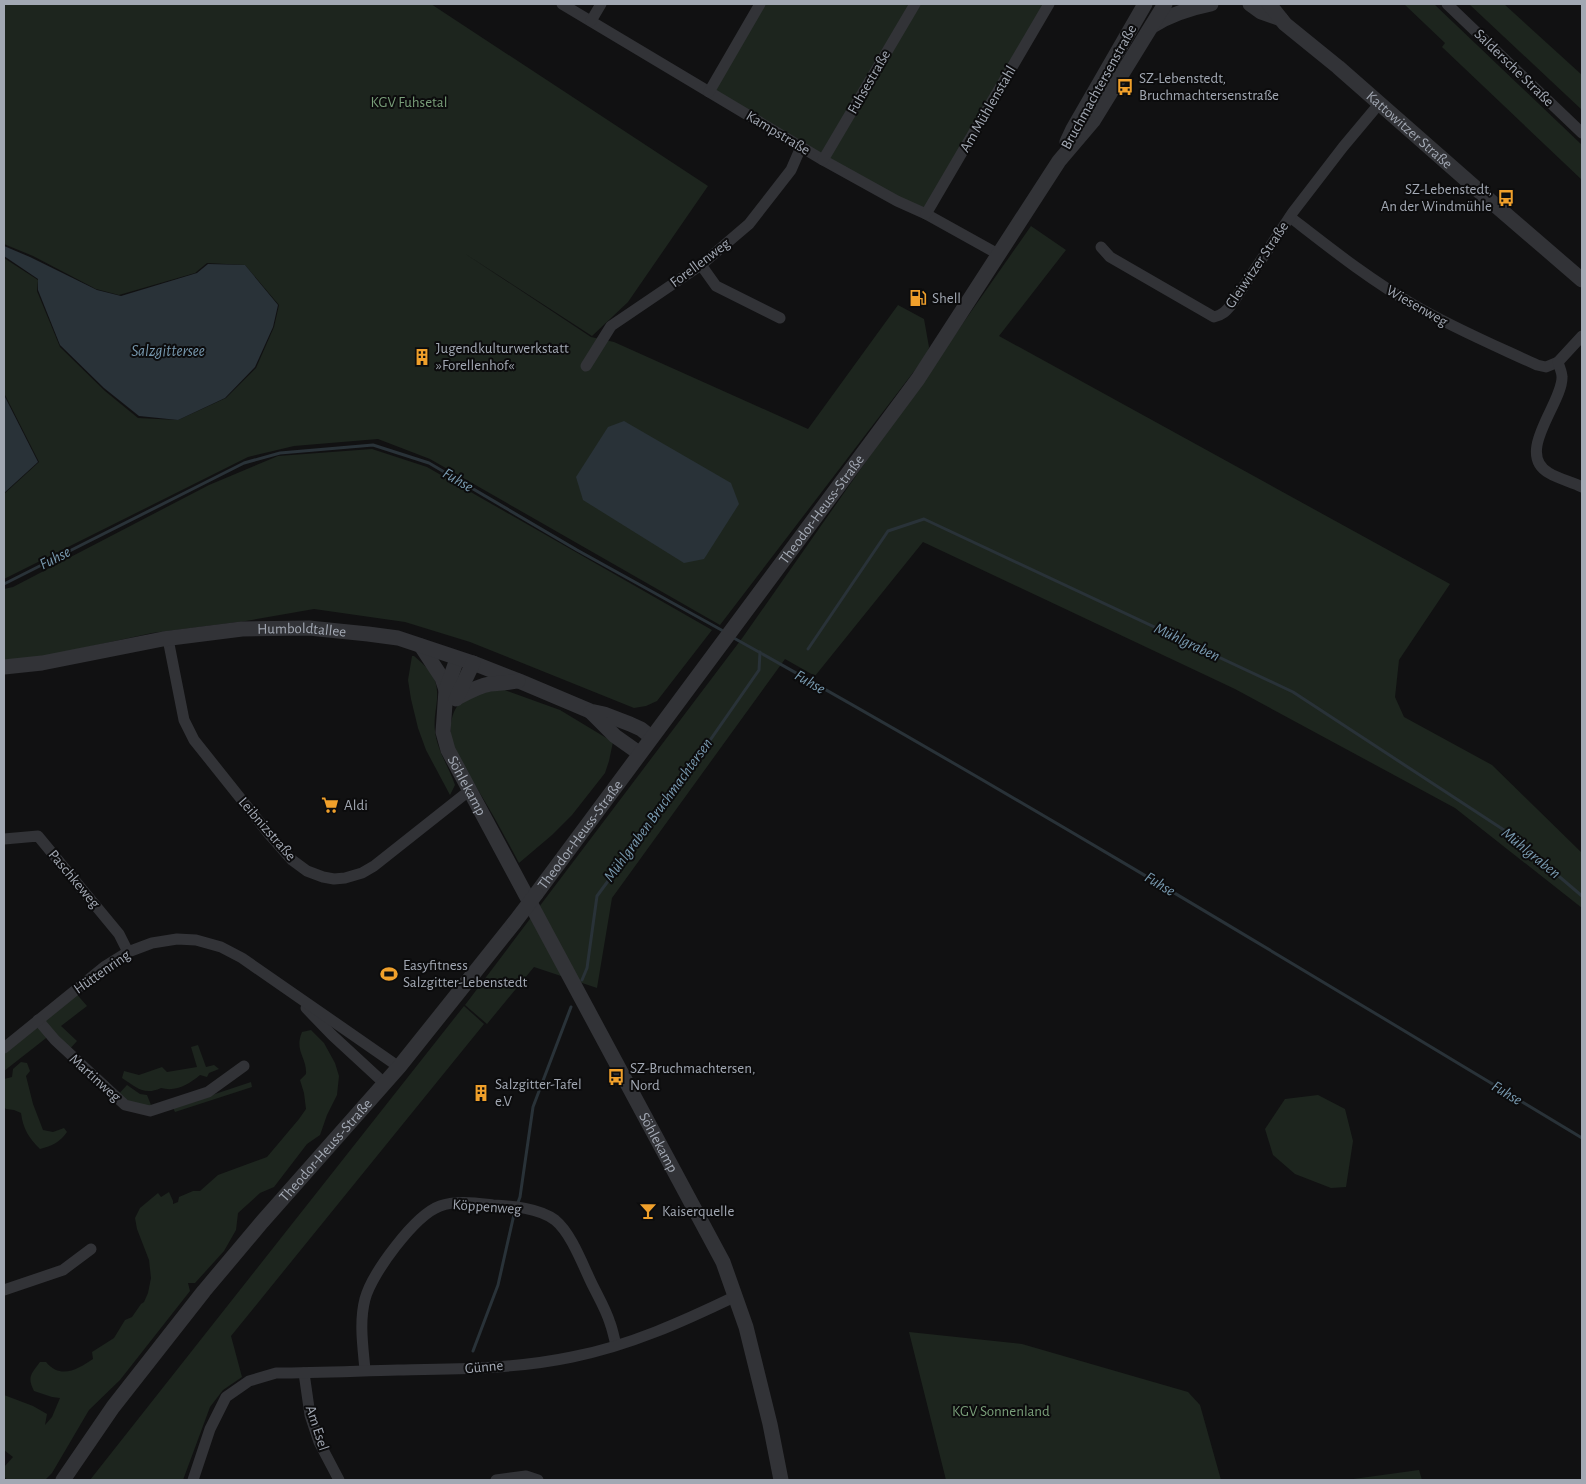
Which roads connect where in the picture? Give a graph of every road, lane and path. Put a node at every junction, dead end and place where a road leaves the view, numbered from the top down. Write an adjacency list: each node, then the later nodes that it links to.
1 (562, 4): 13 (street, Kampstraße)
2 (601, 4): 13 (street)
3 (760, 4): 15 (street)
4 (915, 4): 19 (street, Fuhsestraße)
5 (1049, 4): 21 (street, Am Mühlenstahl)
6 (1144, 4): 20 (street, Bruchmachtersenstraße)
7 (1166, 4): 14 (street, Bruchmachtersenstraße)
8 (1211, 4): 14 (street)
9 (1250, 4): 12 (street, Kattowitzer Straße)
10 (1269, 4): 12 (street, Kattowitzer Straße)
11 (1447, 4): 17 (street, Saldersche Straße)
12 (1281, 20): 16 (street, Kattowitzer Straße)
13 (591, 21): 15 (street, Kampstraße)
14 (1151, 27): 20 (street, Bruchmachtersenstraße)
15 (709, 92): 18 (street, Kampstraße)
16 (1379, 104): 22 (street, Gleiwitzer Straße); 26 (street, Kattowitzer Straße)
17 (1582, 133)
18 (801, 148): 19 (street, Kampstraße); 25 (street, Forellenweg)
19 (823, 160): 21 (street, Kampstraße)
20 (1059, 161): 24 (street, Theodor-Heuss-Straße)
21 (926, 214): 24 (street, Kampstraße)
22 (1290, 217): 23 (street, Gleiwitzer Straße); 29 (street, Wiesenweg)
23 (1101, 247)
24 (998, 254): 40 (street, Theodor-Heuss-Straße)
25 (701, 265): 27 (street); 30 (street, Forellenweg)
26 (1582, 280)
27 (780, 318)
28 (1582, 336): 29 (street)
29 (1558, 362): 31 (street)
30 (586, 366)
31 (1582, 487)
32 (168, 639): 33 (street, Humboldtallee); 36 (street, Humboldtallee); 42 (street, Leibnizstraße)
33 (421, 646): 34 (street, Humboldtallee); 38 (street)
34 (457, 658): 35 (street, Humboldtallee); 38 (street, Söhlekamp)
35 (472, 663): 37 (street, Humboldtallee); 38 (street)
36 (4, 667)
37 (519, 681): 38 (street); 39 (street, Humboldtallee)
38 (452, 694): 42 (street, Söhlekamp)
39 (590, 711): 40 (street, Humboldtallee); 41 (street, Humboldtallee)
40 (651, 737): 41 (street, Theodor-Heuss-Straße)
41 (639, 753): 49 (street, Theodor-Heuss-Straße, bridge)
42 (470, 790): 53 (street, Söhlekamp)
43 (4, 839): 44 (street, Paschkeweg)
44 (128, 952): 45 (street, Hüttenring); 46 (street, Hüttenring)
45 (292, 994): 49 (street, Hüttenring); 50 (street, Hüttenring)
46 (38, 1020): 47 (street, Hüttenring); 48 (street, Martinweg)
47 (4, 1048)
48 (244, 1066)
49 (399, 1067): 50 (street, Theodor-Heuss-Straße)
50 (384, 1083): 57 (street, Theodor-Heuss-Straße)
51 (90, 1248): 52 (street)
52 (4, 1290)
53 (736, 1296): 54 (street, Günne); 62 (street, Söhlekamp)
54 (616, 1345): 55 (street, Günne); 55 (street, Köppenweg)
55 (365, 1370): 56 (street, Günne)
56 (304, 1373): 58 (street, Günne); 59 (street, Am Esel)
57 (63, 1480)
58 (193, 1480)
59 (339, 1480)
60 (496, 1480): 61 (street)
61 (538, 1480)
62 (781, 1480)

